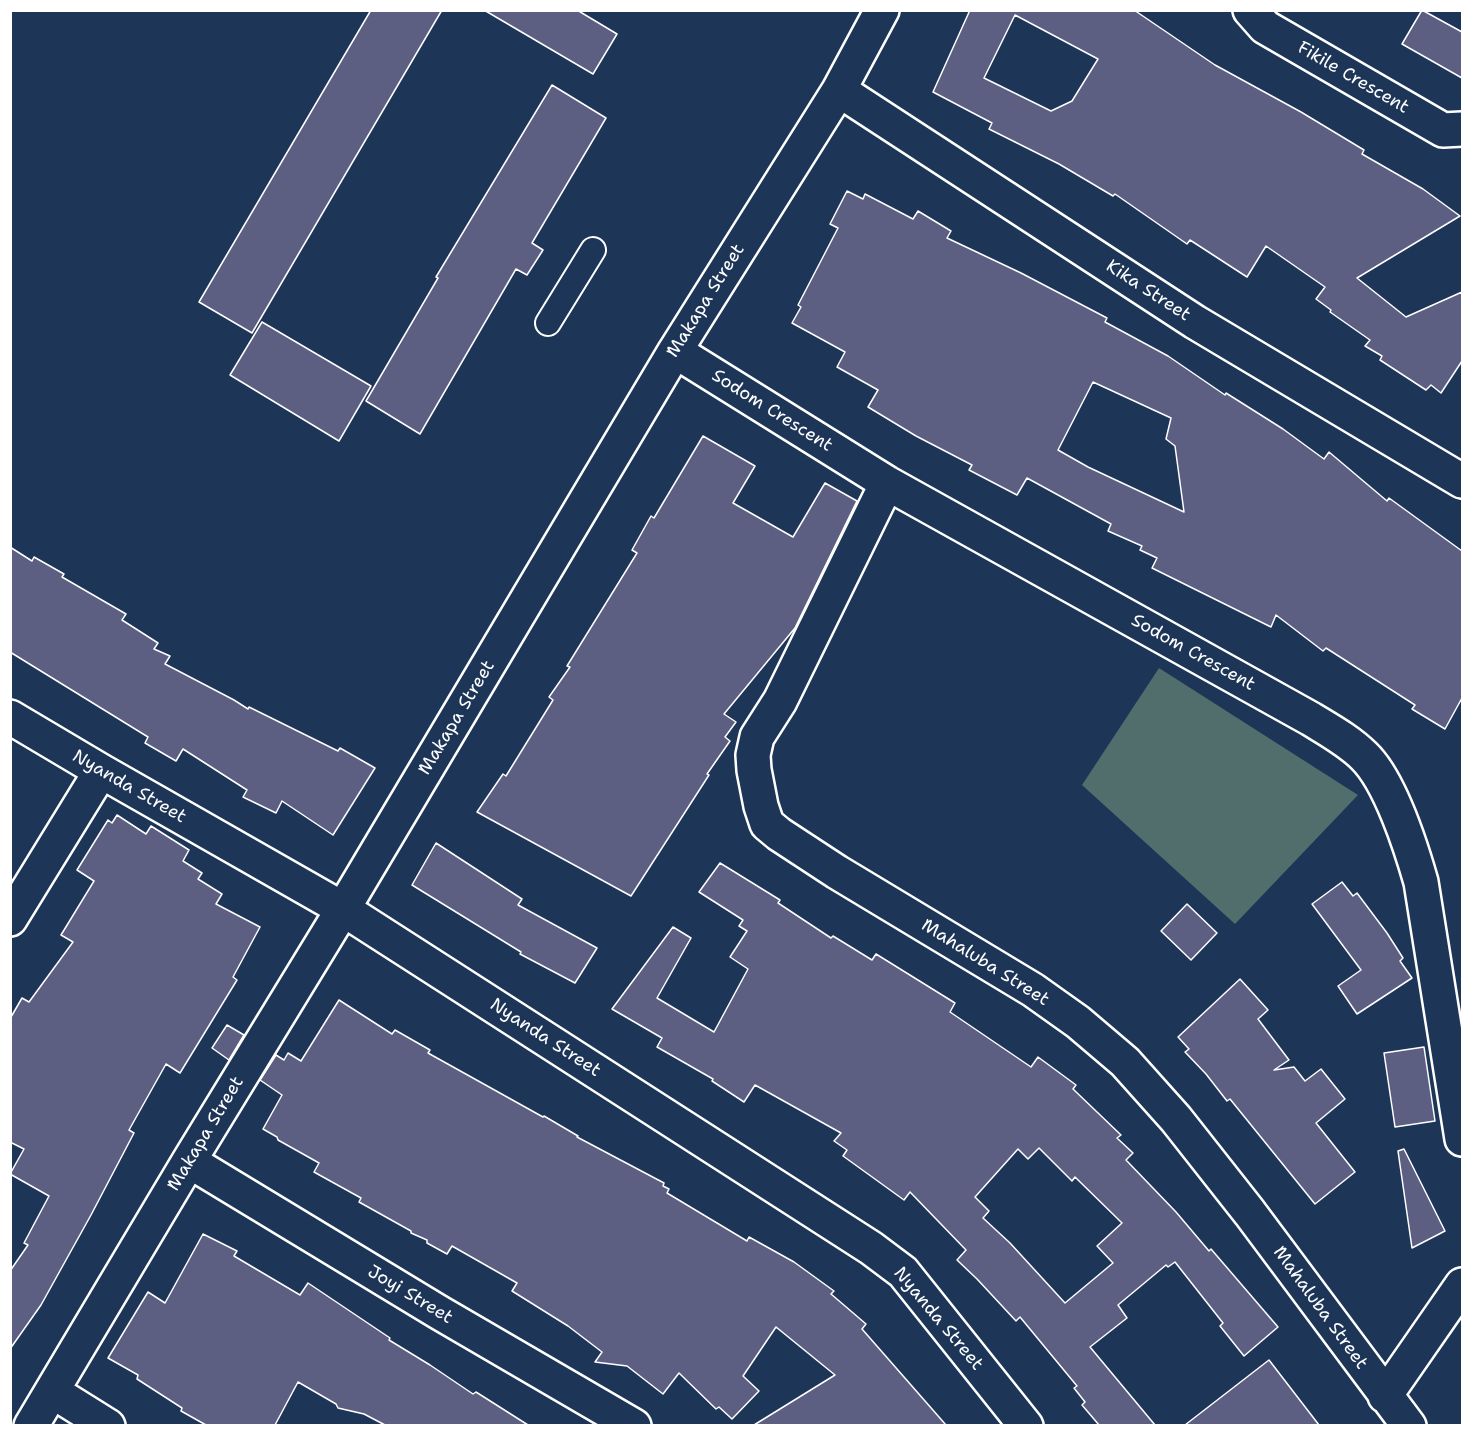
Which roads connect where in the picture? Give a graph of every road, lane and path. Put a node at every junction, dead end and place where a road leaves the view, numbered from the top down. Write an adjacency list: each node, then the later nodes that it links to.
1 (882, 10): 3 (street, Makapa Street)
2 (1250, 10): 4 (street, Fikile Crescent)
3 (839, 90): 7 (street, Makapa Street); 8 (street, Kika Street)
4 (1462, 129)
5 (593, 250): 6 (lane)
6 (548, 323)
7 (675, 351): 9 (street, Sodom Crescent); 12 (street, Makapa Street)
8 (1462, 481)
9 (887, 483): 14 (street, Sodom Crescent); 18 (street, Mahaluba Street)
10 (10, 717): 11 (street, Nyanda Street)
11 (101, 771): 12 (street, Nyanda Street); 13 (street)
12 (343, 909): 15 (street, Makapa Street); 22 (street, Nyanda Street)
13 (10, 919)
14 (1462, 1139)
15 (189, 1161): 17 (street, Makapa Street); 21 (street, Joyi Street)
16 (1462, 1285): 18 (street)
17 (52, 1391): 19 (street, Makapa Street); 20 (street)
18 (1385, 1396): 23 (street, Mahaluba Street)
19 (31, 1425)
20 (108, 1425)
21 (634, 1425)
22 (1026, 1425)
23 (1409, 1425)

